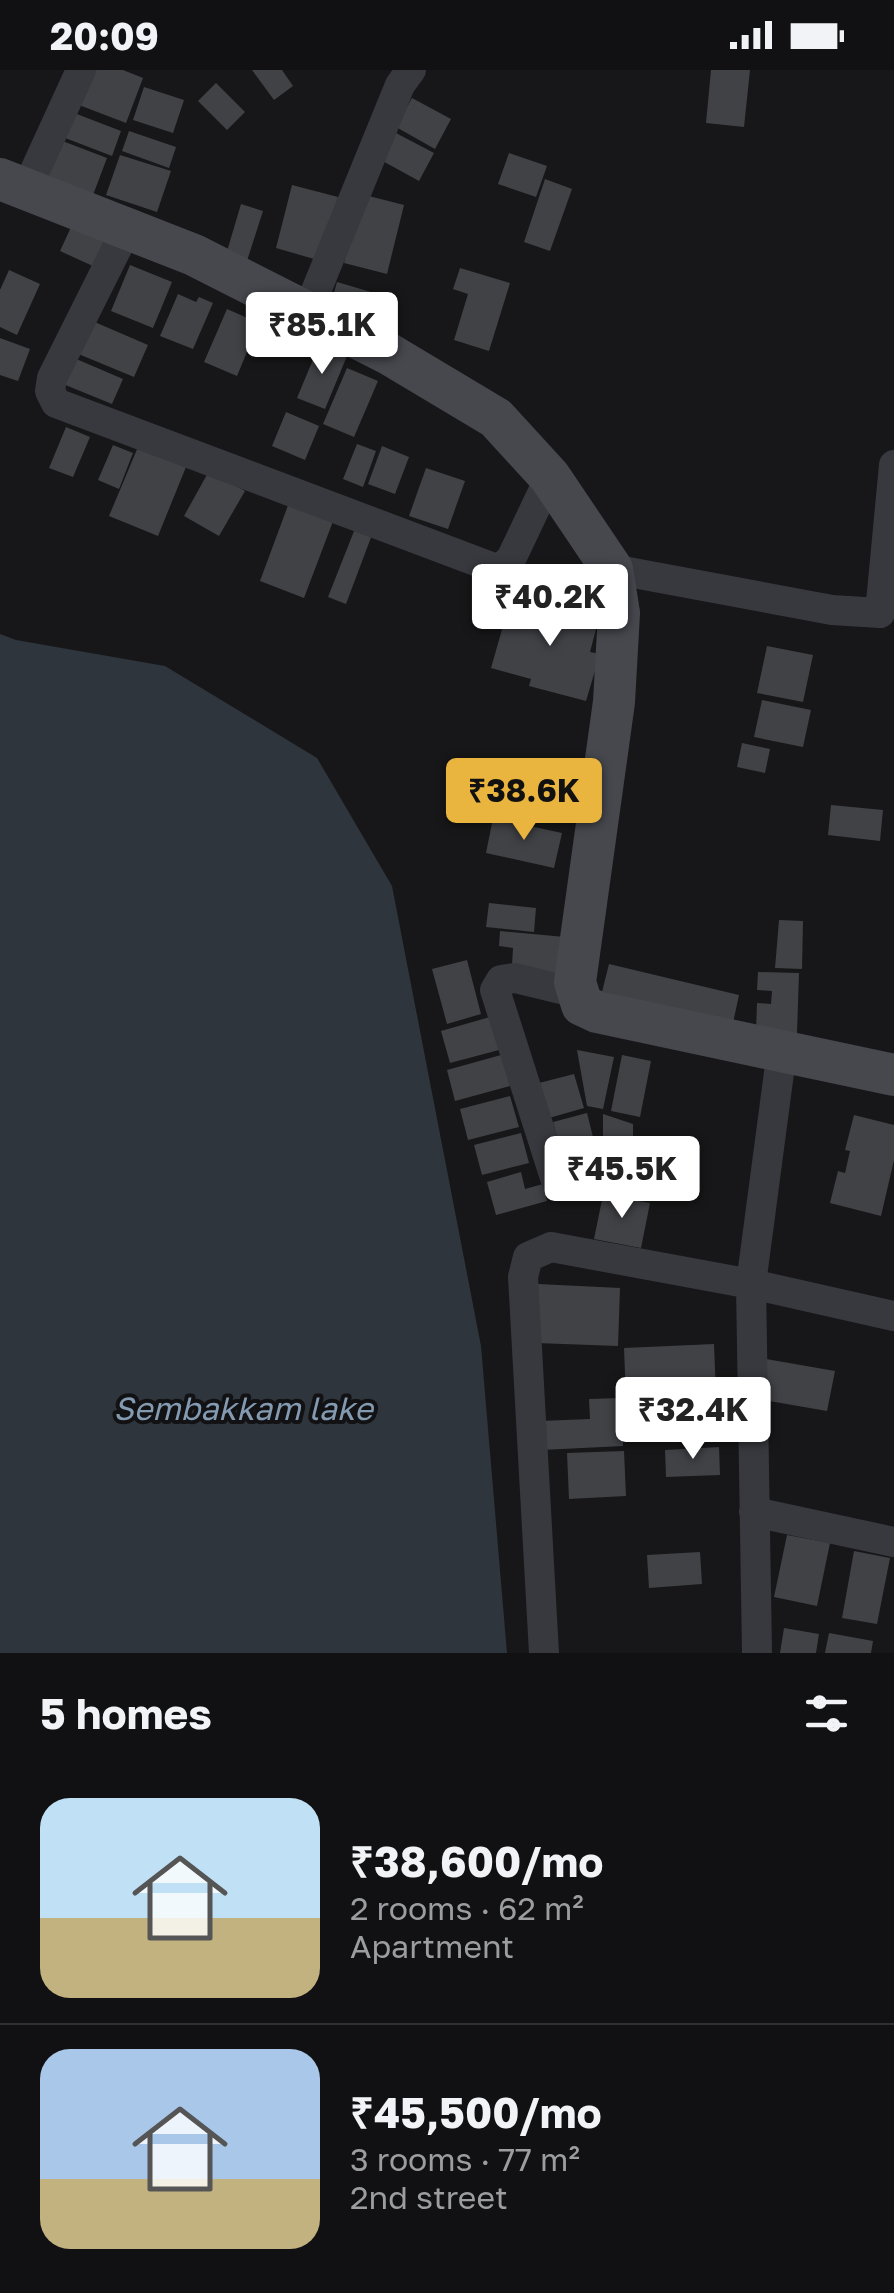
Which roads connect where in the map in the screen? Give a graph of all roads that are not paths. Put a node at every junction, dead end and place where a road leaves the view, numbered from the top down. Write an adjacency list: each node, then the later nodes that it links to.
1 (81, 70): 3 (street)
2 (410, 70): 5 (street)
3 (14, 183): 4 (street)
4 (128, 228): 5 (street); 7 (street)
5 (308, 313): 7 (street)
6 (894, 465): 8 (street)
7 (550, 477): 9 (street)
8 (890, 556): 10 (street)
9 (612, 570): 10 (street); 11 (street)
10 (887, 626)
11 (577, 992): 12 (street); 14 (street)
12 (782, 1050): 13 (street); 15 (street)
13 (894, 1075)
14 (556, 1181)
15 (751, 1284): 16 (street); 17 (street); 19 (street)
16 (894, 1316)
17 (754, 1512): 18 (street); 20 (street)
18 (894, 1542)
19 (544, 1653)
20 (757, 1653)

